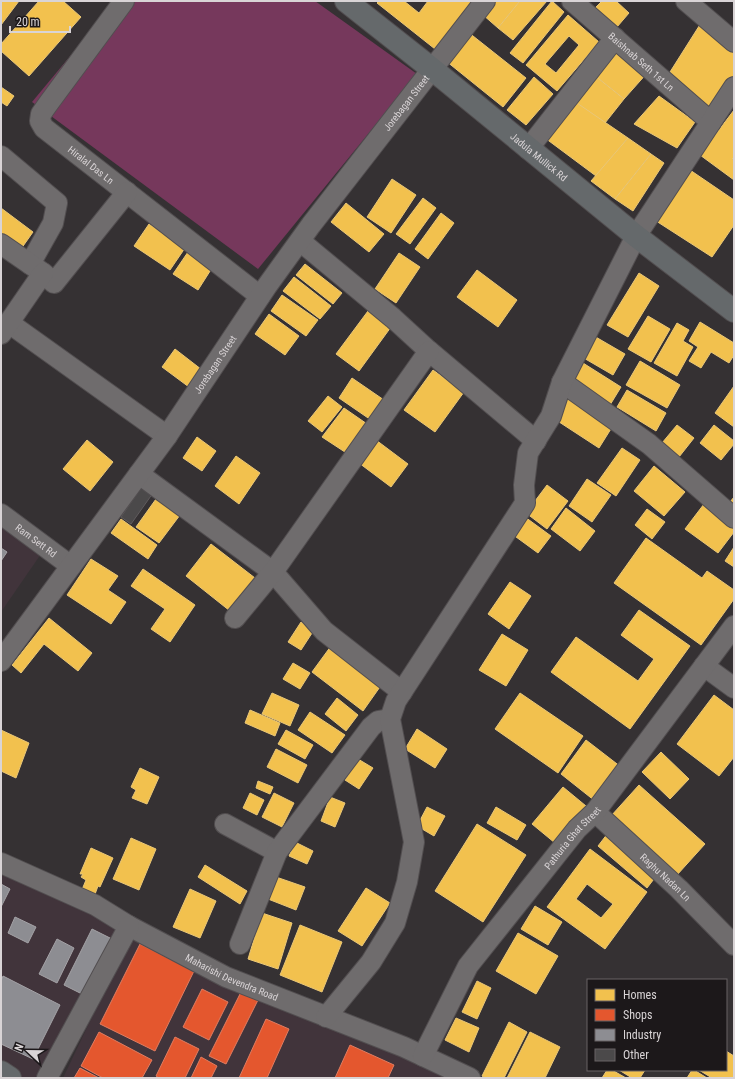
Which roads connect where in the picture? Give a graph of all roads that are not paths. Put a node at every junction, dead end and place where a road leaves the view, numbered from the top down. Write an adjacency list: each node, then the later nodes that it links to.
1 (124, 1): 13 (street, Hiralal Das Ln)
2 (346, 1): 8 (main road, Jadula Mullick Rd)
3 (485, 1): 8 (street, Jorebagan Street)
4 (572, 1): 6 (street, Baishnab Seth 1st Ln)
5 (686, 1): 7 (street)
6 (615, 38): 10 (street, Baishnab Seth 1st Ln); 11 (street)
7 (734, 42)
8 (432, 69): 11 (main road, Jadula Mullick Rd); 15 (street, Jorebagan Street)
9 (734, 87): 10 (street)
10 (710, 122): 14 (street)
11 (528, 149): 14 (main road, Jadula Mullick Rd)
12 (1, 156): 17 (street)
13 (127, 192): 17 (street); 18 (street, Hiralal Das Ln)
14 (636, 236): 19 (main road, Jadula Mullick Rd); 22 (street)
15 (300, 241): 18 (street, Jorebagan Street); 21 (street)
16 (1, 244): 17 (street)
17 (36, 268): 20 (street)
18 (260, 296): 23 (street, Jorebagan Street)
19 (734, 311)
20 (5, 329): 23 (street)
21 (429, 352): 24 (street); 29 (street)
22 (562, 382): 24 (street); 27 (street)
23 (167, 436): 25 (street, Jorebagan Street)
24 (536, 441): 35 (street)
25 (138, 474): 28 (street, Jorebagan Street); 29 (street)
26 (1, 514): 28 (street, Ram Sett Rd)
27 (734, 518)
28 (71, 566): 32 (street, Jorebagan Street)
29 (273, 572): 30 (street); 35 (street)
30 (235, 618)
31 (734, 626): 33 (street, Pathuria Ghat Street)
32 (1, 661)
33 (704, 666): 34 (street); 37 (street, Pathuria Ghat Street)
34 (734, 688)
35 (402, 692): 36 (street)
36 (390, 719): 39 (street); 44 (street)
37 (595, 812): 43 (street, Raghu Nadan Ln); 45 (street, Pathuria Ghat Street)
38 (225, 824): 39 (street)
39 (277, 852): 42 (street)
40 (1, 863): 41 (street, Maharishi Devendra Road)
41 (129, 926): 44 (street, Maharishi Devendra Road); 48 (street)
42 (240, 944)
43 (734, 945)
44 (326, 1017): 45 (street, Maharishi Devendra Road)
45 (423, 1056): 49 (street, Maharishi Devendra Road)
46 (1, 1072): 47 (main road)
47 (10, 1078)
48 (47, 1078)
49 (470, 1078)

